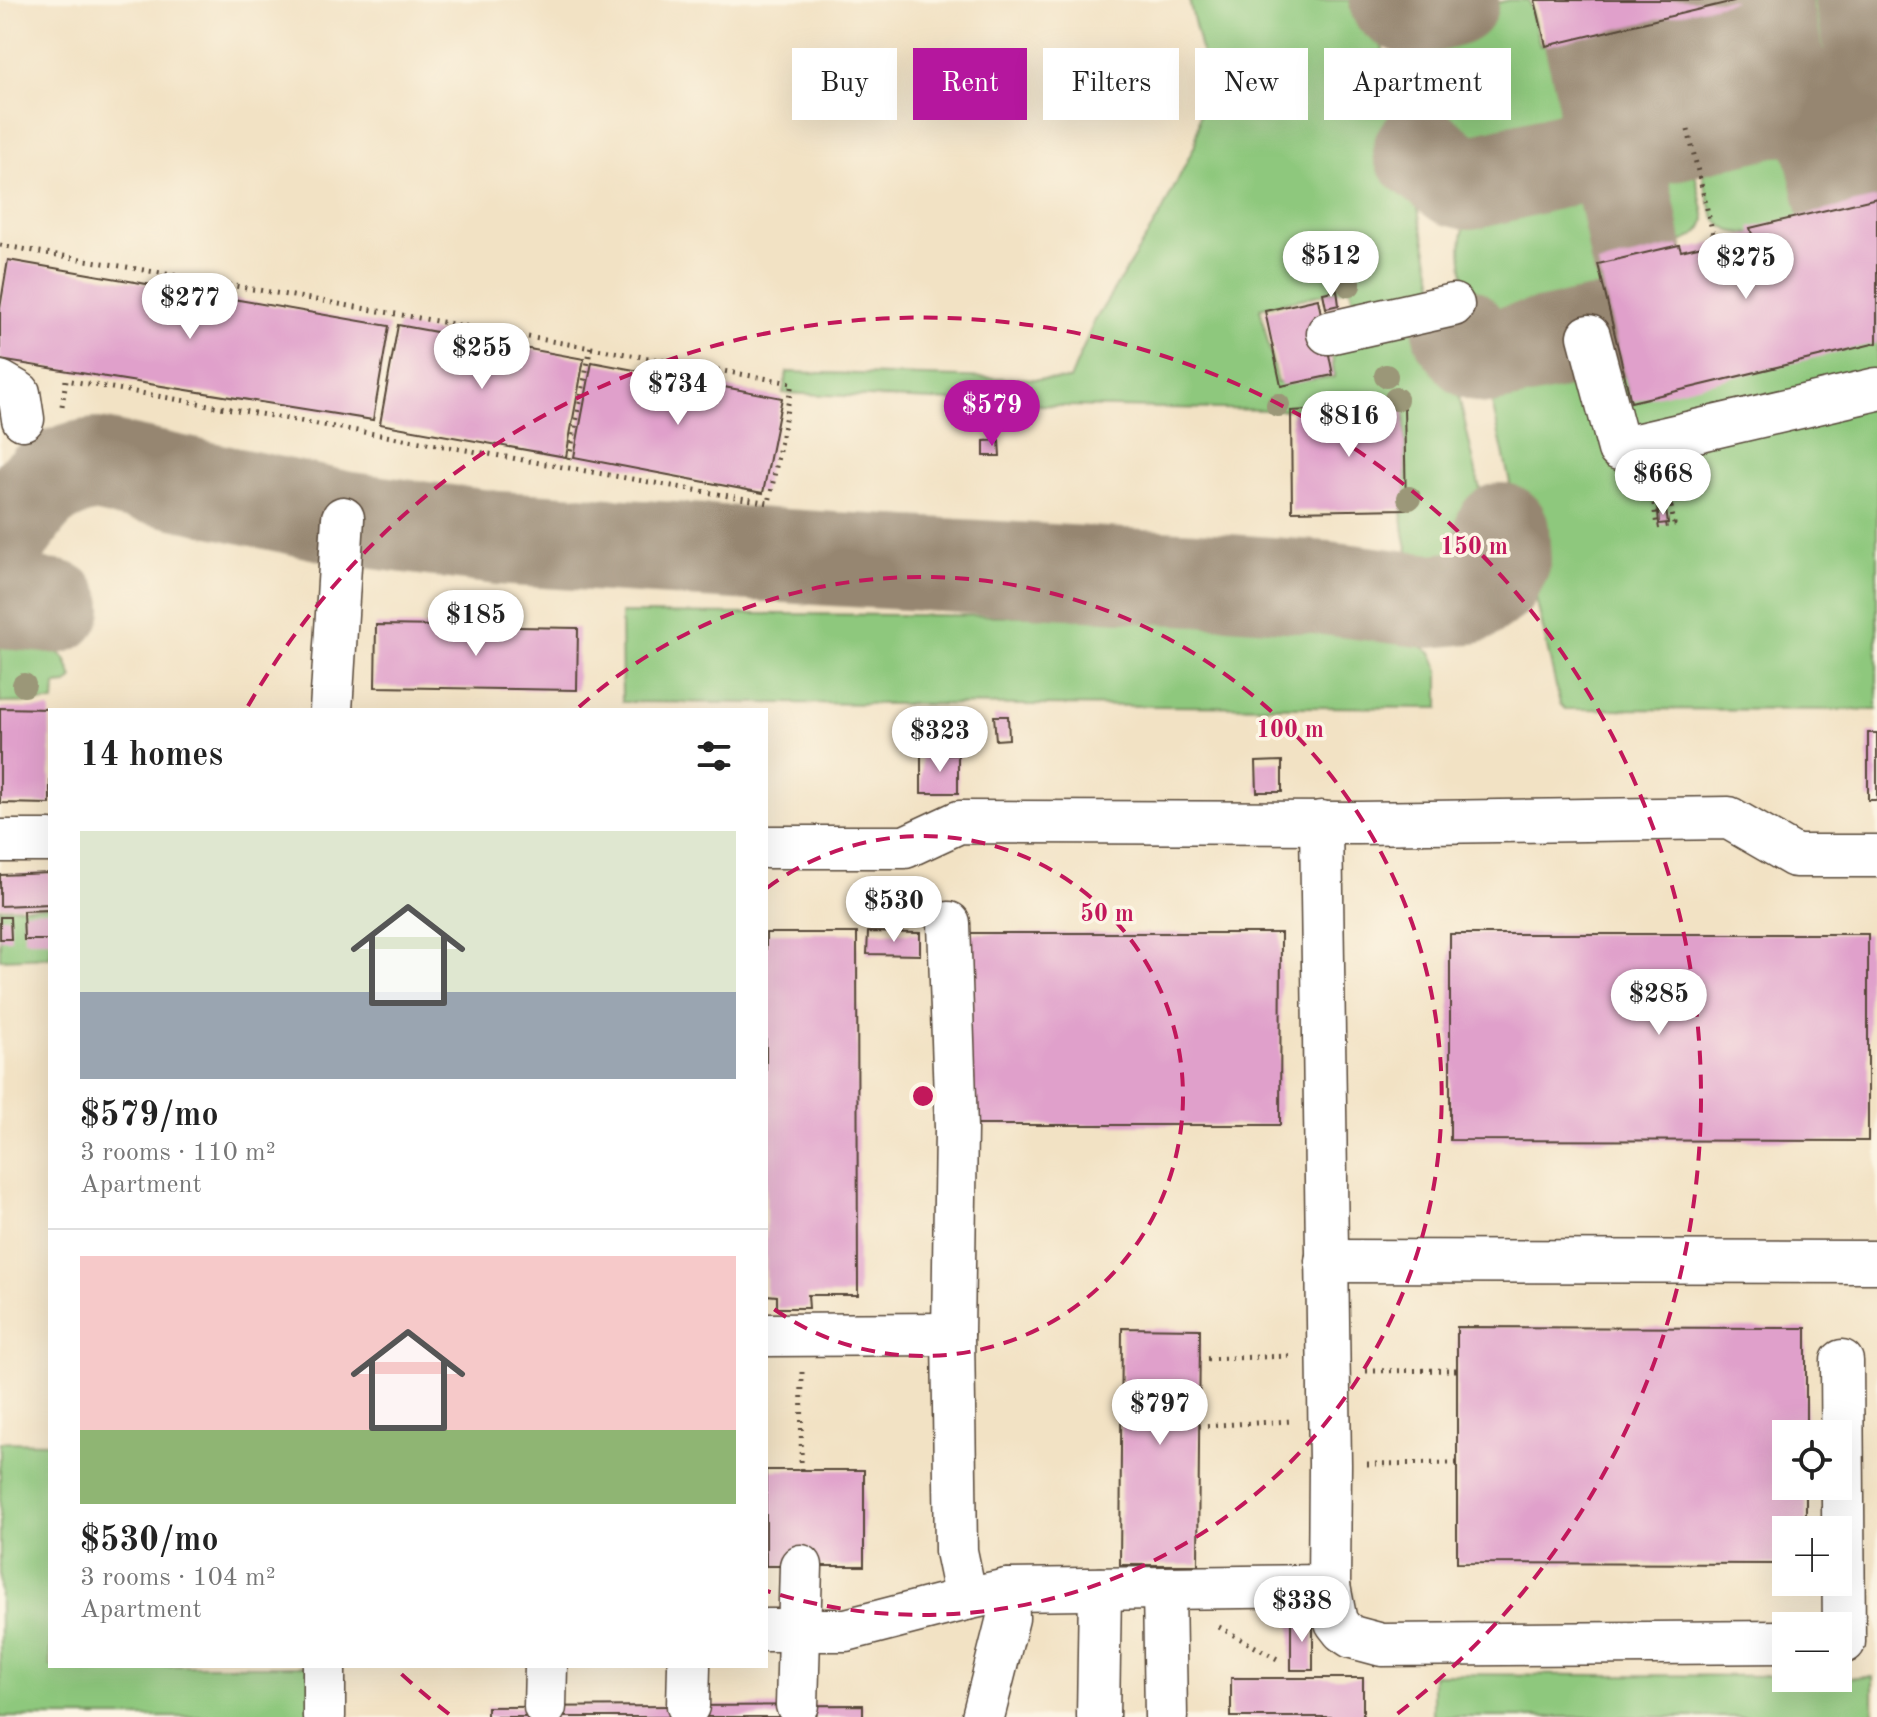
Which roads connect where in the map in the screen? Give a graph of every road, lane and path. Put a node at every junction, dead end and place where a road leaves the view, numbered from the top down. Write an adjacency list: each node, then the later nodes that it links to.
1 (1688, 130): 2 (path)
2 (1715, 242)
3 (0, 245): 7 (path)
4 (1453, 305): 5 (lane)
5 (1328, 333)
6 (1589, 336): 11 (lane)
7 (591, 346): 10 (path); 12 (path)
8 (0, 382): 10 (lane)
9 (1877, 389): 11 (lane)
10 (42, 414)
11 (1643, 444): 13 (path)
12 (569, 459)
13 (1656, 509): 13 (path)
14 (343, 518): 15 (lane)
15 (331, 708)
16 (1321, 822): 19 (lane); 20 (lane); 22 (lane)
17 (0, 841): 18 (lane)
18 (48, 841)
19 (768, 847)
20 (1877, 856)
21 (949, 923): 24 (lane)
22 (1326, 1261): 23 (lane); 28 (lane)
23 (1877, 1262)
24 (953, 1334): 25 (lane); 40 (lane)
25 (784, 1335): 34 (path)
26 (1199, 1359): 28 (path)
27 (1842, 1361): 43 (lane)
28 (1328, 1363): 29 (path); 30 (lane)
29 (1457, 1370)
30 (1329, 1420): 31 (path); 33 (lane)
31 (1199, 1426)
32 (1457, 1463): 33 (path)
33 (1330, 1464): 36 (lane)
34 (801, 1470)
35 (801, 1566): 41 (lane)
36 (1329, 1586): 37 (lane); 42 (lane)
37 (1164, 1588): 38 (lane); 51 (lane)
38 (1100, 1589): 39 (lane); 50 (lane)
39 (1007, 1590): 40 (lane); 49 (lane)
40 (966, 1599): 41 (lane)
41 (783, 1630): 46 (lane)
42 (1772, 1642)
43 (1853, 1642)
44 (324, 1668): 48 (lane)
45 (546, 1668): 47 (lane)
46 (797, 1705)
47 (545, 1707)
48 (324, 1717)
49 (983, 1717)
50 (1098, 1717)
51 (1166, 1717)

